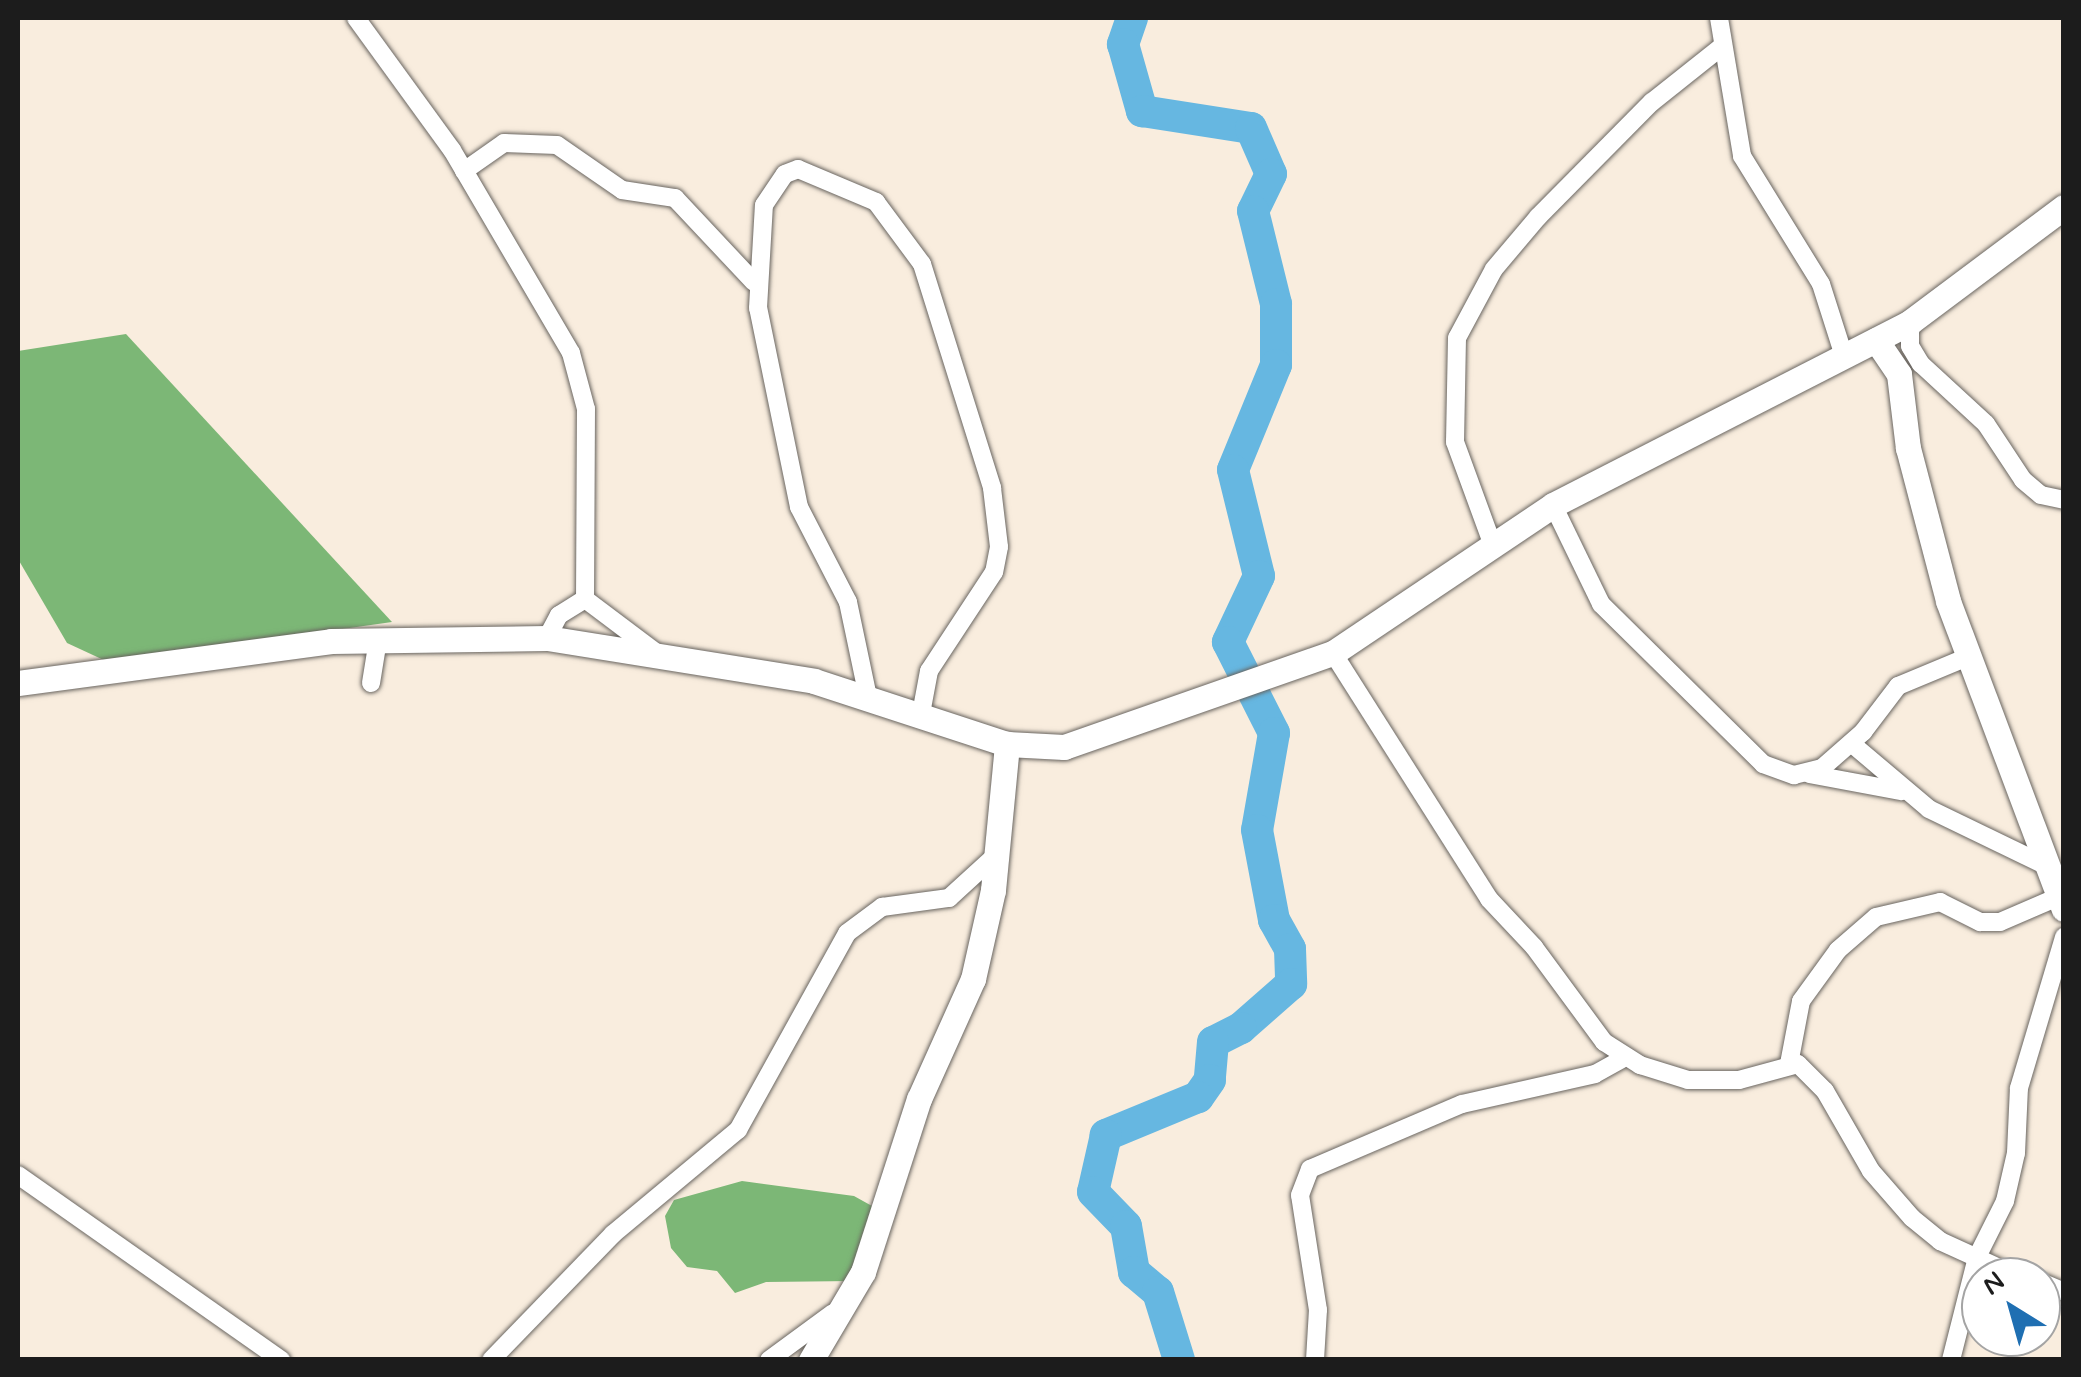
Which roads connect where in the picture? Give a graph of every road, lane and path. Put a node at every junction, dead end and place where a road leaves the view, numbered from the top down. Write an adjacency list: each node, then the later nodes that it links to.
1 (356, 18): 4 (street)
2 (1719, 18): 3 (street)
3 (1720, 48): 9 (street); 12 (street)
4 (464, 171): 6 (street); 13 (street)
5 (2064, 208): 7 (street)
6 (754, 282): 21 (street); 22 (street)
7 (1910, 322): 8 (street); 10 (street)
8 (1876, 340): 9 (street); 18 (street)
9 (1844, 356): 11 (street)
10 (2064, 500)
11 (1553, 505): 12 (street); 25 (street)
12 (1492, 543): 17 (street)
13 (585, 598): 14 (street); 16 (street)
14 (547, 638): 15 (street); 16 (street)
15 (378, 640): 19 (street); 20 (street)
16 (654, 651): 21 (street)
17 (1333, 653): 24 (street); 31 (street)
18 (1970, 656): 23 (street); 28 (street)
19 (18, 683)
20 (370, 683)
21 (868, 697): 22 (street)
22 (920, 719): 24 (street)
23 (1852, 743): 25 (street); 26 (street)
24 (1007, 744): 27 (street)
25 (1808, 774): 26 (street)
26 (1906, 792): 28 (street)
27 (997, 854): 35 (street); 38 (street)
28 (2048, 867): 29 (street)
29 (2062, 903): 32 (street)
30 (2064, 937): 34 (street)
31 (1624, 1058): 32 (street); 41 (street)
32 (1788, 1064): 34 (street)
33 (18, 1175): 37 (street)
34 (1977, 1257)
35 (843, 1305): 39 (street); 40 (street)
36 (1961, 1320): 42 (street)
37 (281, 1360)
38 (491, 1360)
39 (769, 1360)
40 (811, 1360)
41 (1315, 1360)
42 (1951, 1360)

